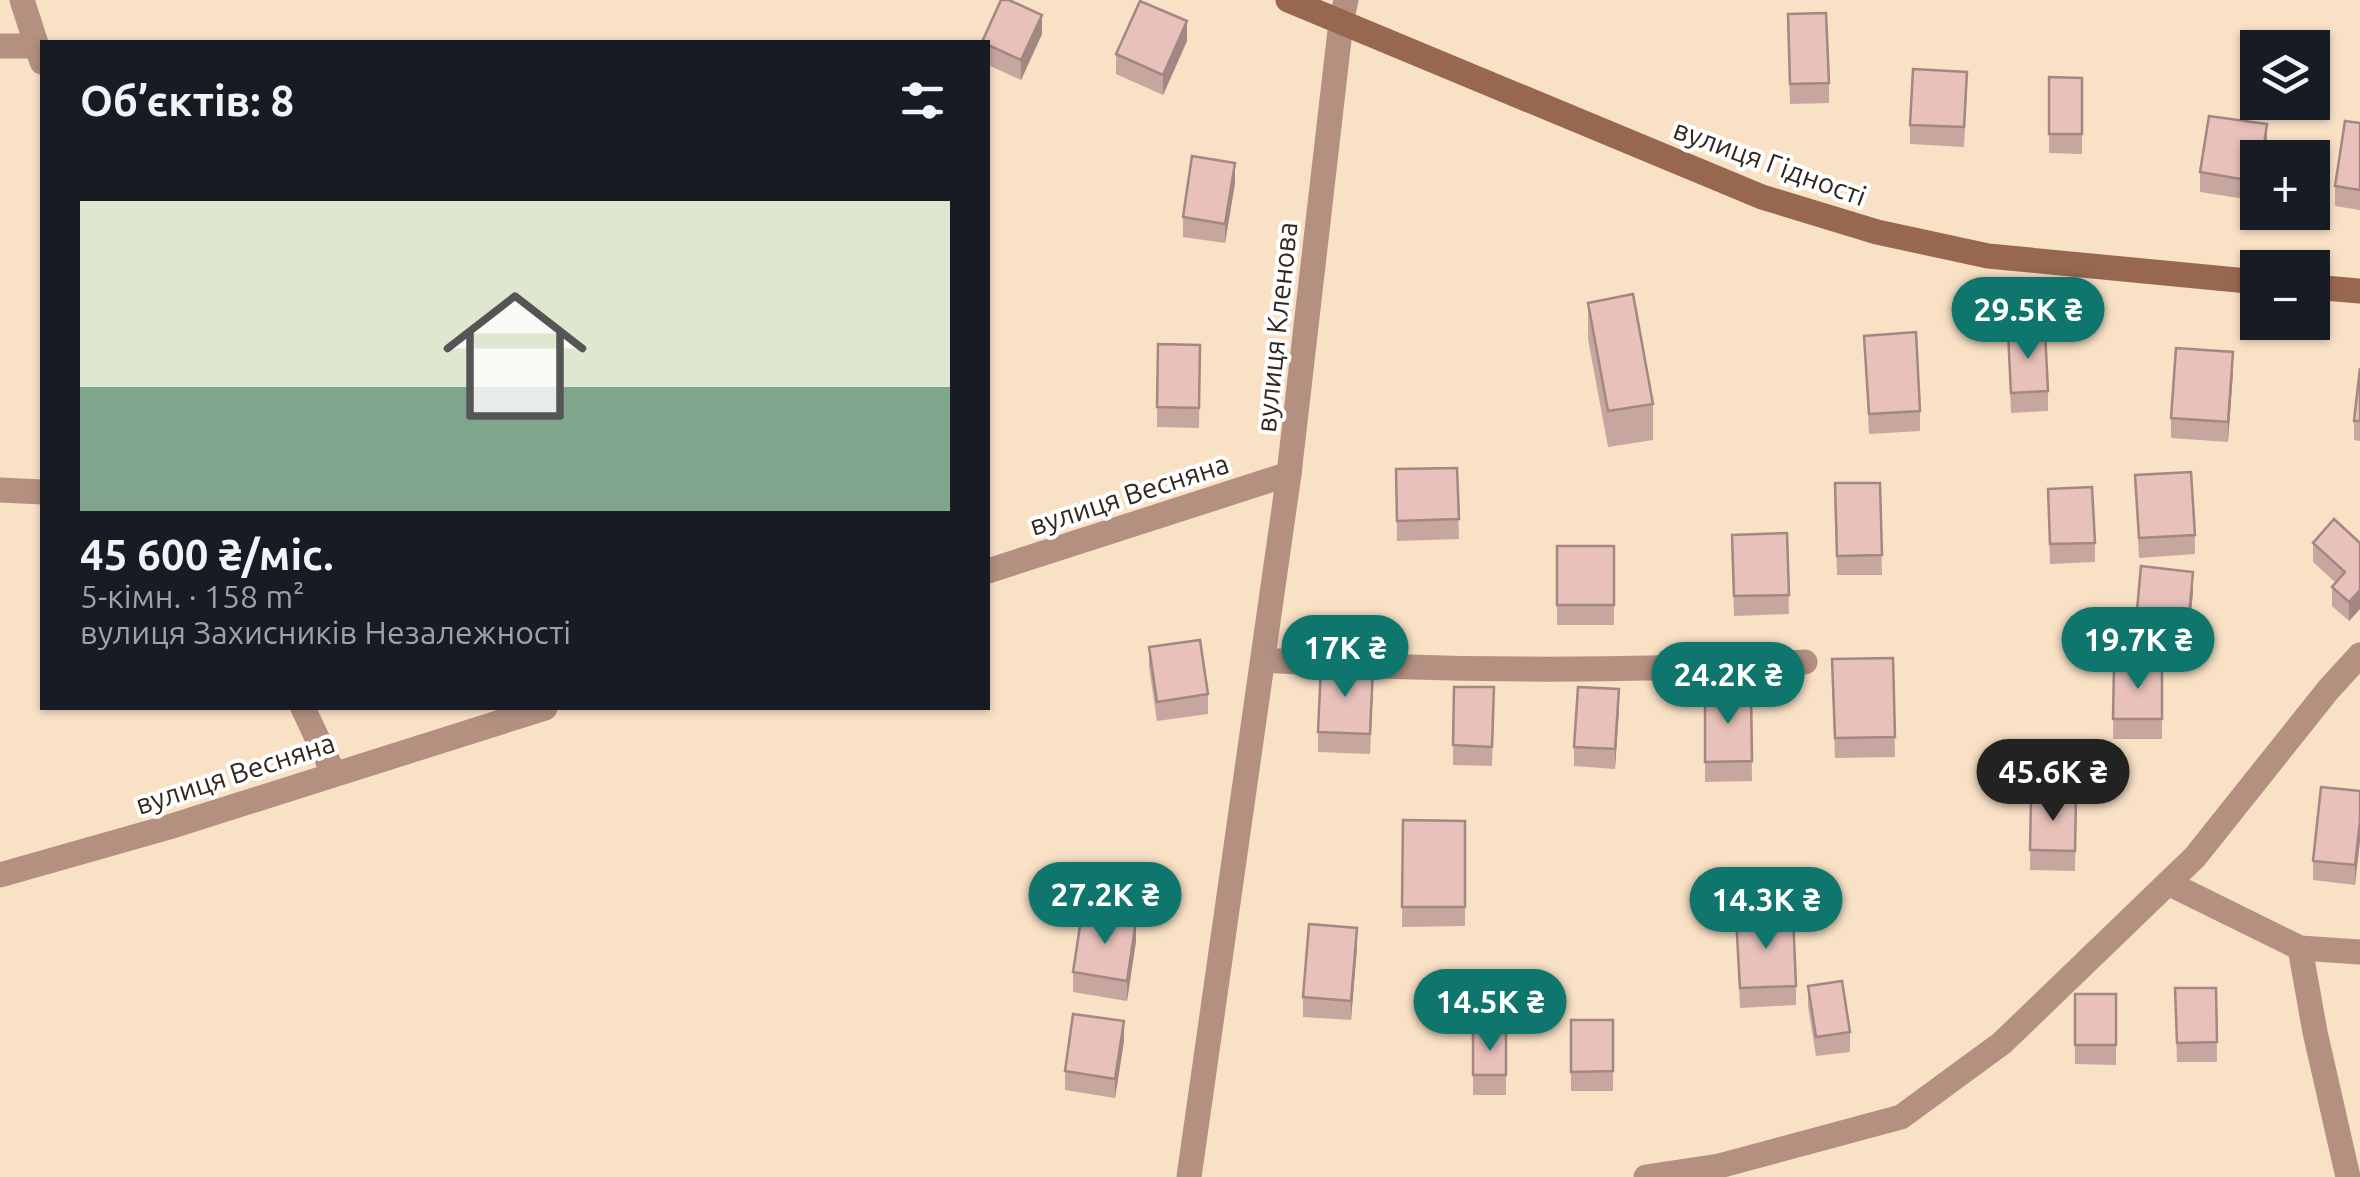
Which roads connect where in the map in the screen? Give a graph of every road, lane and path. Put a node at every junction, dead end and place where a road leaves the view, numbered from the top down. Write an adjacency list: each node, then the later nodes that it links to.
1 (22, 0): 5 (street)
2 (1288, 0): 3 (street, вулиця Гідності)
3 (1344, 11): 6 (street, вулиця Гідності); 9 (street, вулиця Кленова)
4 (0, 46): 5 (street)
5 (40, 54)
6 (2240, 280)
7 (2330, 289): 8 (street)
8 (2360, 292)
9 (1290, 474): 12 (street, вулиця Весняна); 14 (street, вулиця Кленова)
10 (0, 490): 11 (street)
11 (40, 492)
12 (990, 569)
13 (2360, 656): 20 (street)
14 (1263, 660): 15 (street); 24 (street, вулиця Кленова)
15 (1805, 662)
16 (304, 710): 18 (street)
17 (538, 710): 18 (street, вулиця Весняна)
18 (333, 772): 19 (street, вулиця Весняна)
19 (0, 875)
20 (2168, 884): 21 (street); 23 (street)
21 (2300, 948): 22 (street); 26 (street)
22 (2360, 952)
23 (1700, 1173): 25 (street)
24 (1184, 1176)
25 (1646, 1177)
26 (2348, 1177)

